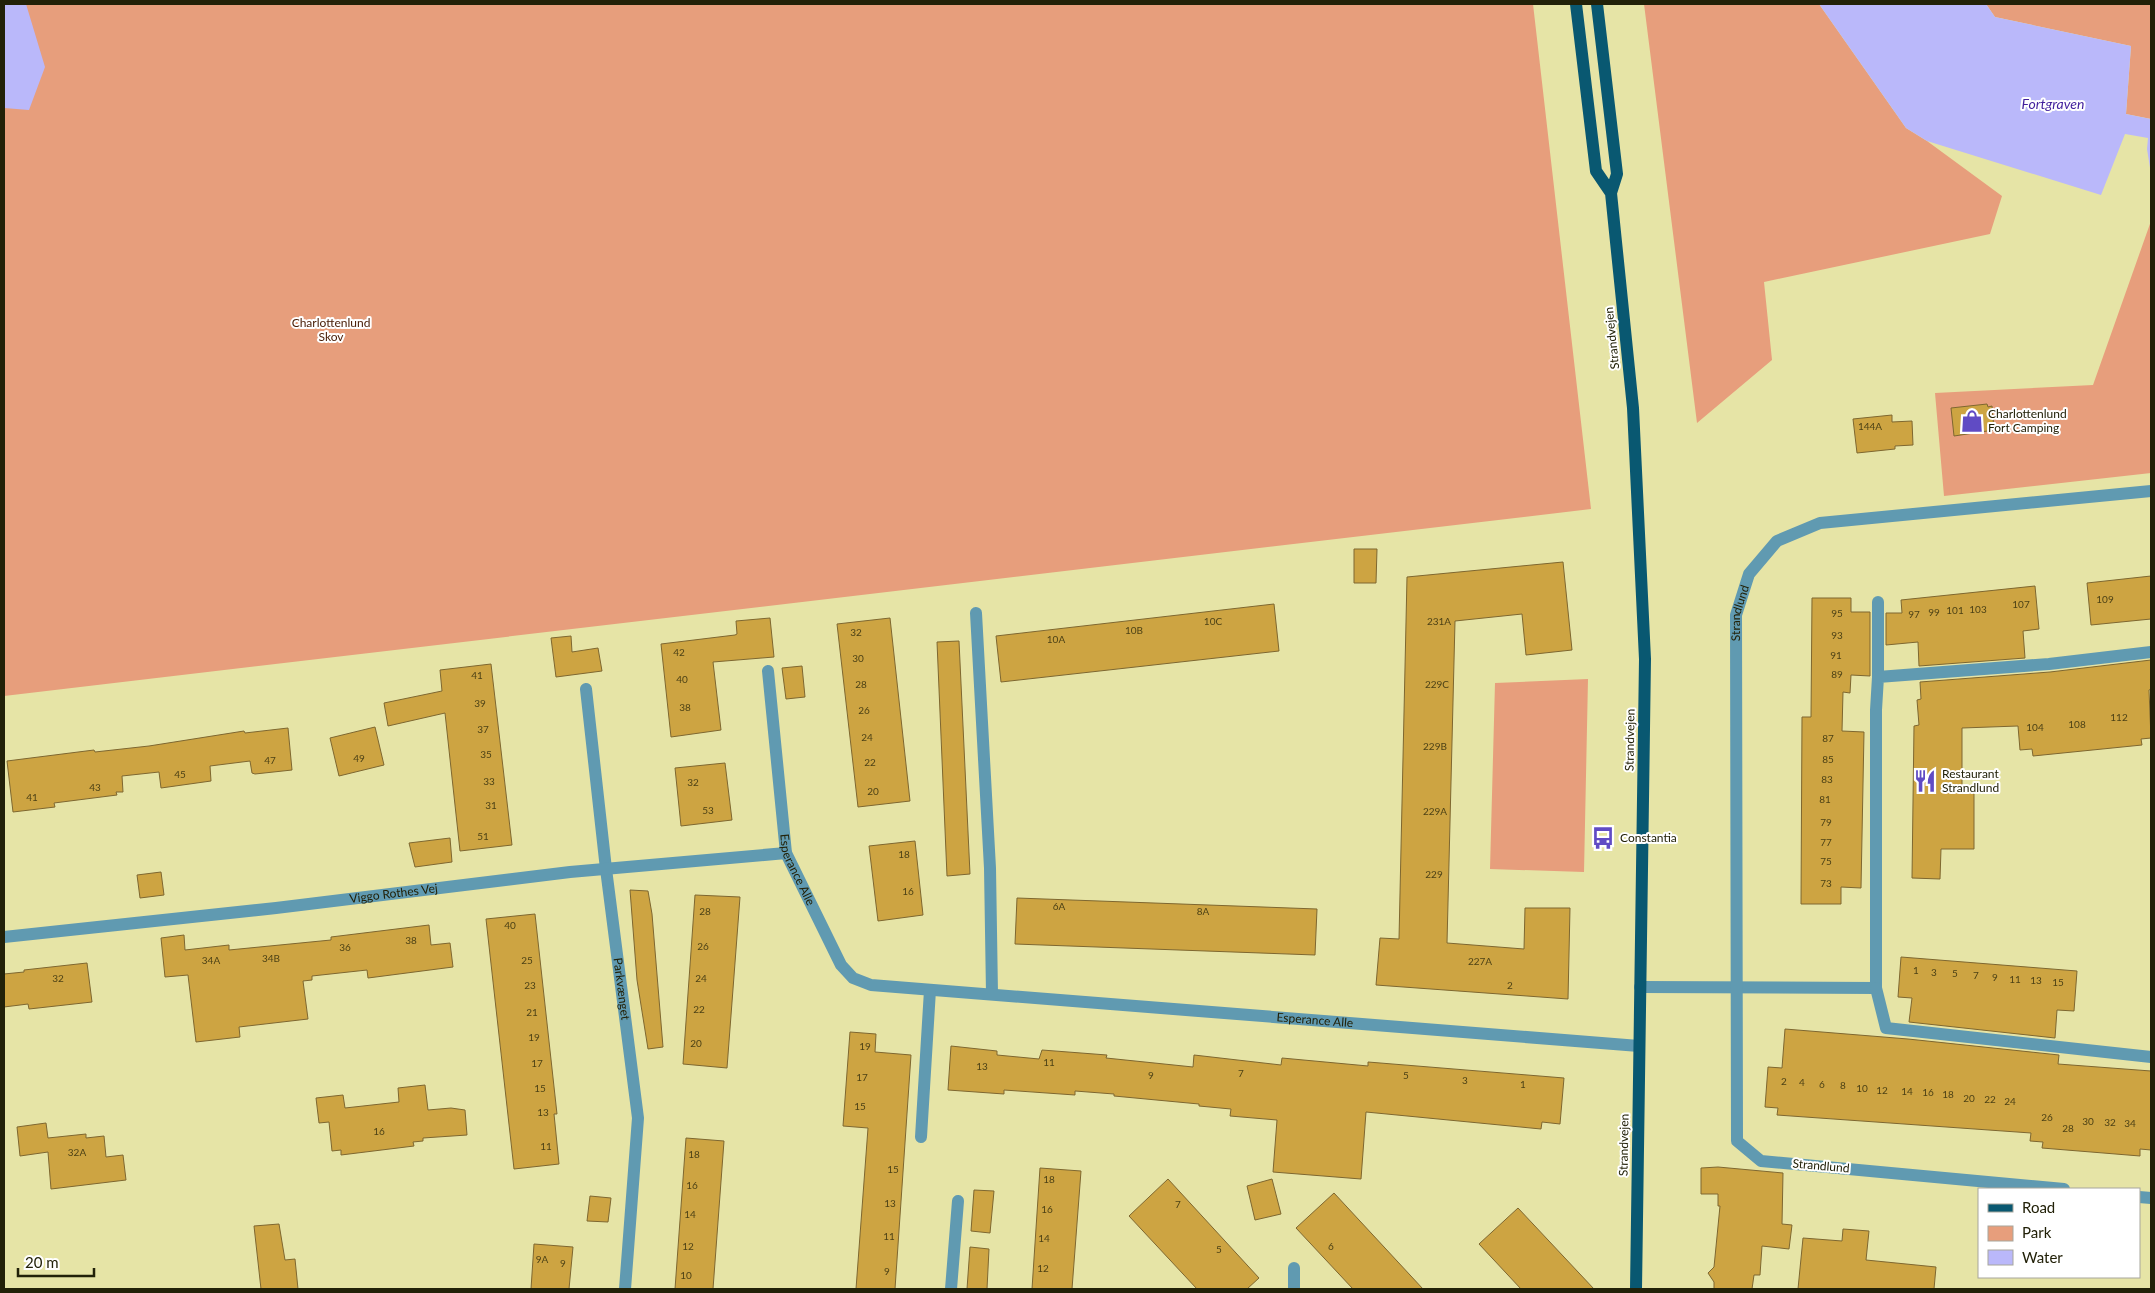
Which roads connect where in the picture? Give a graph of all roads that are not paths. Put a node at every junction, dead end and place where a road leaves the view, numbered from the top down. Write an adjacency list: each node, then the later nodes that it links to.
1 (1576, 4): 3 (main road, Strandvejen)
2 (1597, 4): 3 (main road, Strandvejen)
3 (1611, 193): 14 (main road, Strandvejen)
4 (2151, 491): 15 (street, Strandlund)
5 (1878, 602): 9 (street)
6 (976, 613): 18 (street)
7 (2151, 652): 9 (street)
8 (768, 671): 11 (street, Esperance Alle)
9 (1878, 677): 16 (street)
10 (586, 689): 12 (street, Parkvænget)
11 (786, 853): 12 (street, Viggo Rothes Vej); 17 (street, Esperance Alle)
12 (606, 869): 13 (street, Viggo Rothes Vej); 25 (street, Parkvænget)
13 (4, 937)
14 (1640, 987): 15 (street); 19 (main road, Strandvejen)
15 (1738, 987): 16 (street); 22 (street, Strandlund)
16 (1876, 988): 20 (street)
17 (930, 990): 18 (street, Esperance Alle); 21 (street)
18 (992, 994): 19 (street, Esperance Alle)
19 (1639, 1046): 28 (main road, Strandvejen)
20 (2151, 1057)
21 (921, 1136)
22 (2053, 1188)
23 (958, 1201): 26 (street)
24 (1294, 1268): 27 (street)
25 (625, 1289)
26 (951, 1289)
27 (1294, 1289)
28 (1636, 1289)

